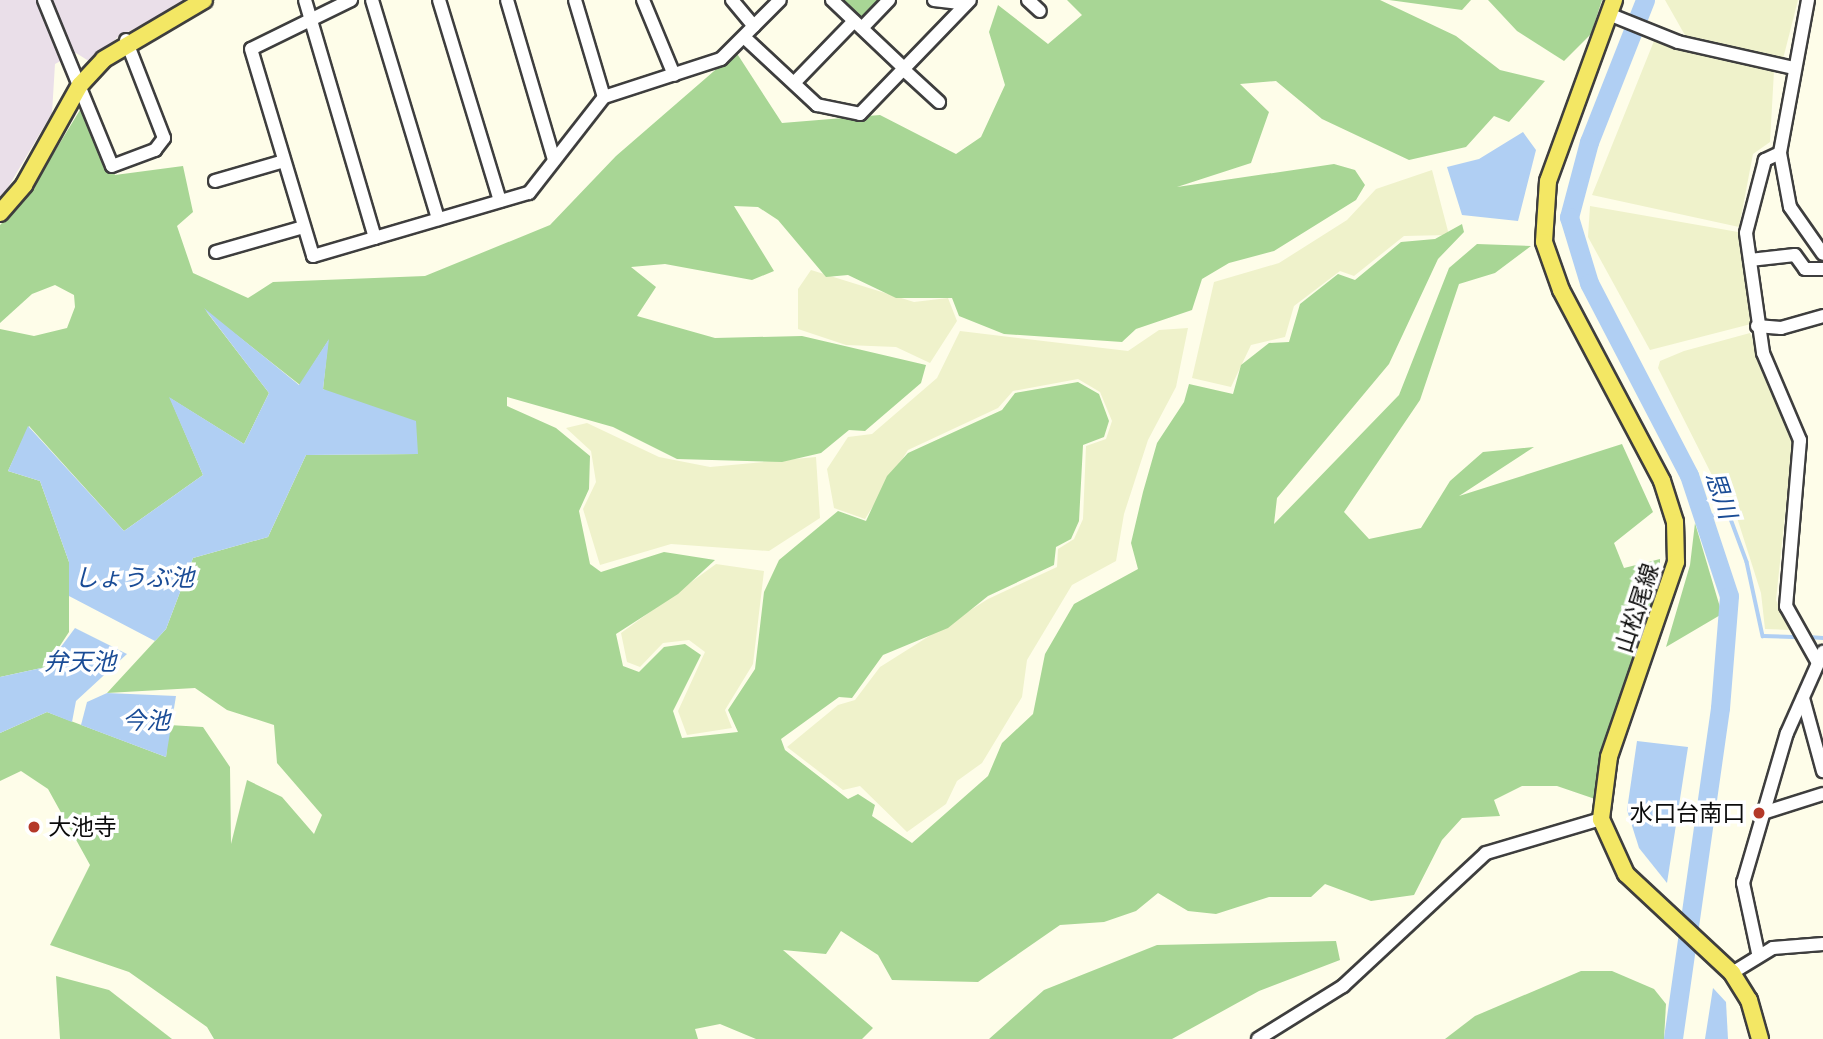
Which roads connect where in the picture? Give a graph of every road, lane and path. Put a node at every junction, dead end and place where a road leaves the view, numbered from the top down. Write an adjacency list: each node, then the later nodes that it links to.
1 (44, 0): 29 (street)
2 (204, 0): 24 (main road)
3 (305, 0): 20 (street)
4 (351, 0): 20 (street)
5 (372, 0): 38 (street)
6 (439, 0): 36 (street)
7 (507, 0): 33 (street)
8 (575, 0): 30 (street)
9 (643, 0): 27 (street)
10 (732, 0): 22 (street)
11 (780, 0): 22 (street)
12 (832, 0): 21 (street)
13 (890, 0): 21 (street)
14 (934, 0): 17 (street)
15 (1028, 0): 18 (street)
16 (1808, 0): 26 (street)
17 (968, 2): 25 (street)
18 (1040, 11)
19 (1616, 12): 26 (street); 52 (main road, 山松尾線)
20 (311, 19): 34 (street); 40 (street)
21 (858, 24): 25 (street); 28 (street)
22 (754, 26): 23 (street)
23 (744, 37): 27 (street); 28 (street)
24 (126, 40): 29 (main road); 29 (street)
25 (904, 68): 28 (street); 31 (street)
26 (1793, 68): 32 (street)
27 (674, 75): 30 (street)
28 (794, 83)
29 (80, 85): 37 (main road)
30 (604, 97): 33 (street)
31 (939, 102)
32 (1780, 153): 42 (street); 43 (street)
33 (554, 160): 36 (street)
34 (284, 161): 35 (street); 39 (street)
35 (215, 181)
36 (500, 201): 38 (street)
37 (0, 213)
38 (438, 219): 40 (street)
39 (304, 227): 40 (street); 41 (street)
40 (375, 238)
41 (216, 252)
42 (1823, 252)
43 (1750, 260): 44 (street); 46 (street)
44 (1823, 269)
45 (1823, 316): 46 (street)
46 (1757, 326): 47 (street)
47 (1821, 657): 48 (street)
48 (1803, 698): 49 (street); 51 (street)
49 (1823, 771)
50 (1823, 794): 51 (street)
51 (1763, 813): 54 (street)
52 (1601, 819): 55 (main road); 56 (street)
53 (1823, 944): 54 (street)
54 (1758, 953): 55 (street)
55 (1731, 973): 57 (main road)
56 (1258, 1039)
57 (1760, 1039)

